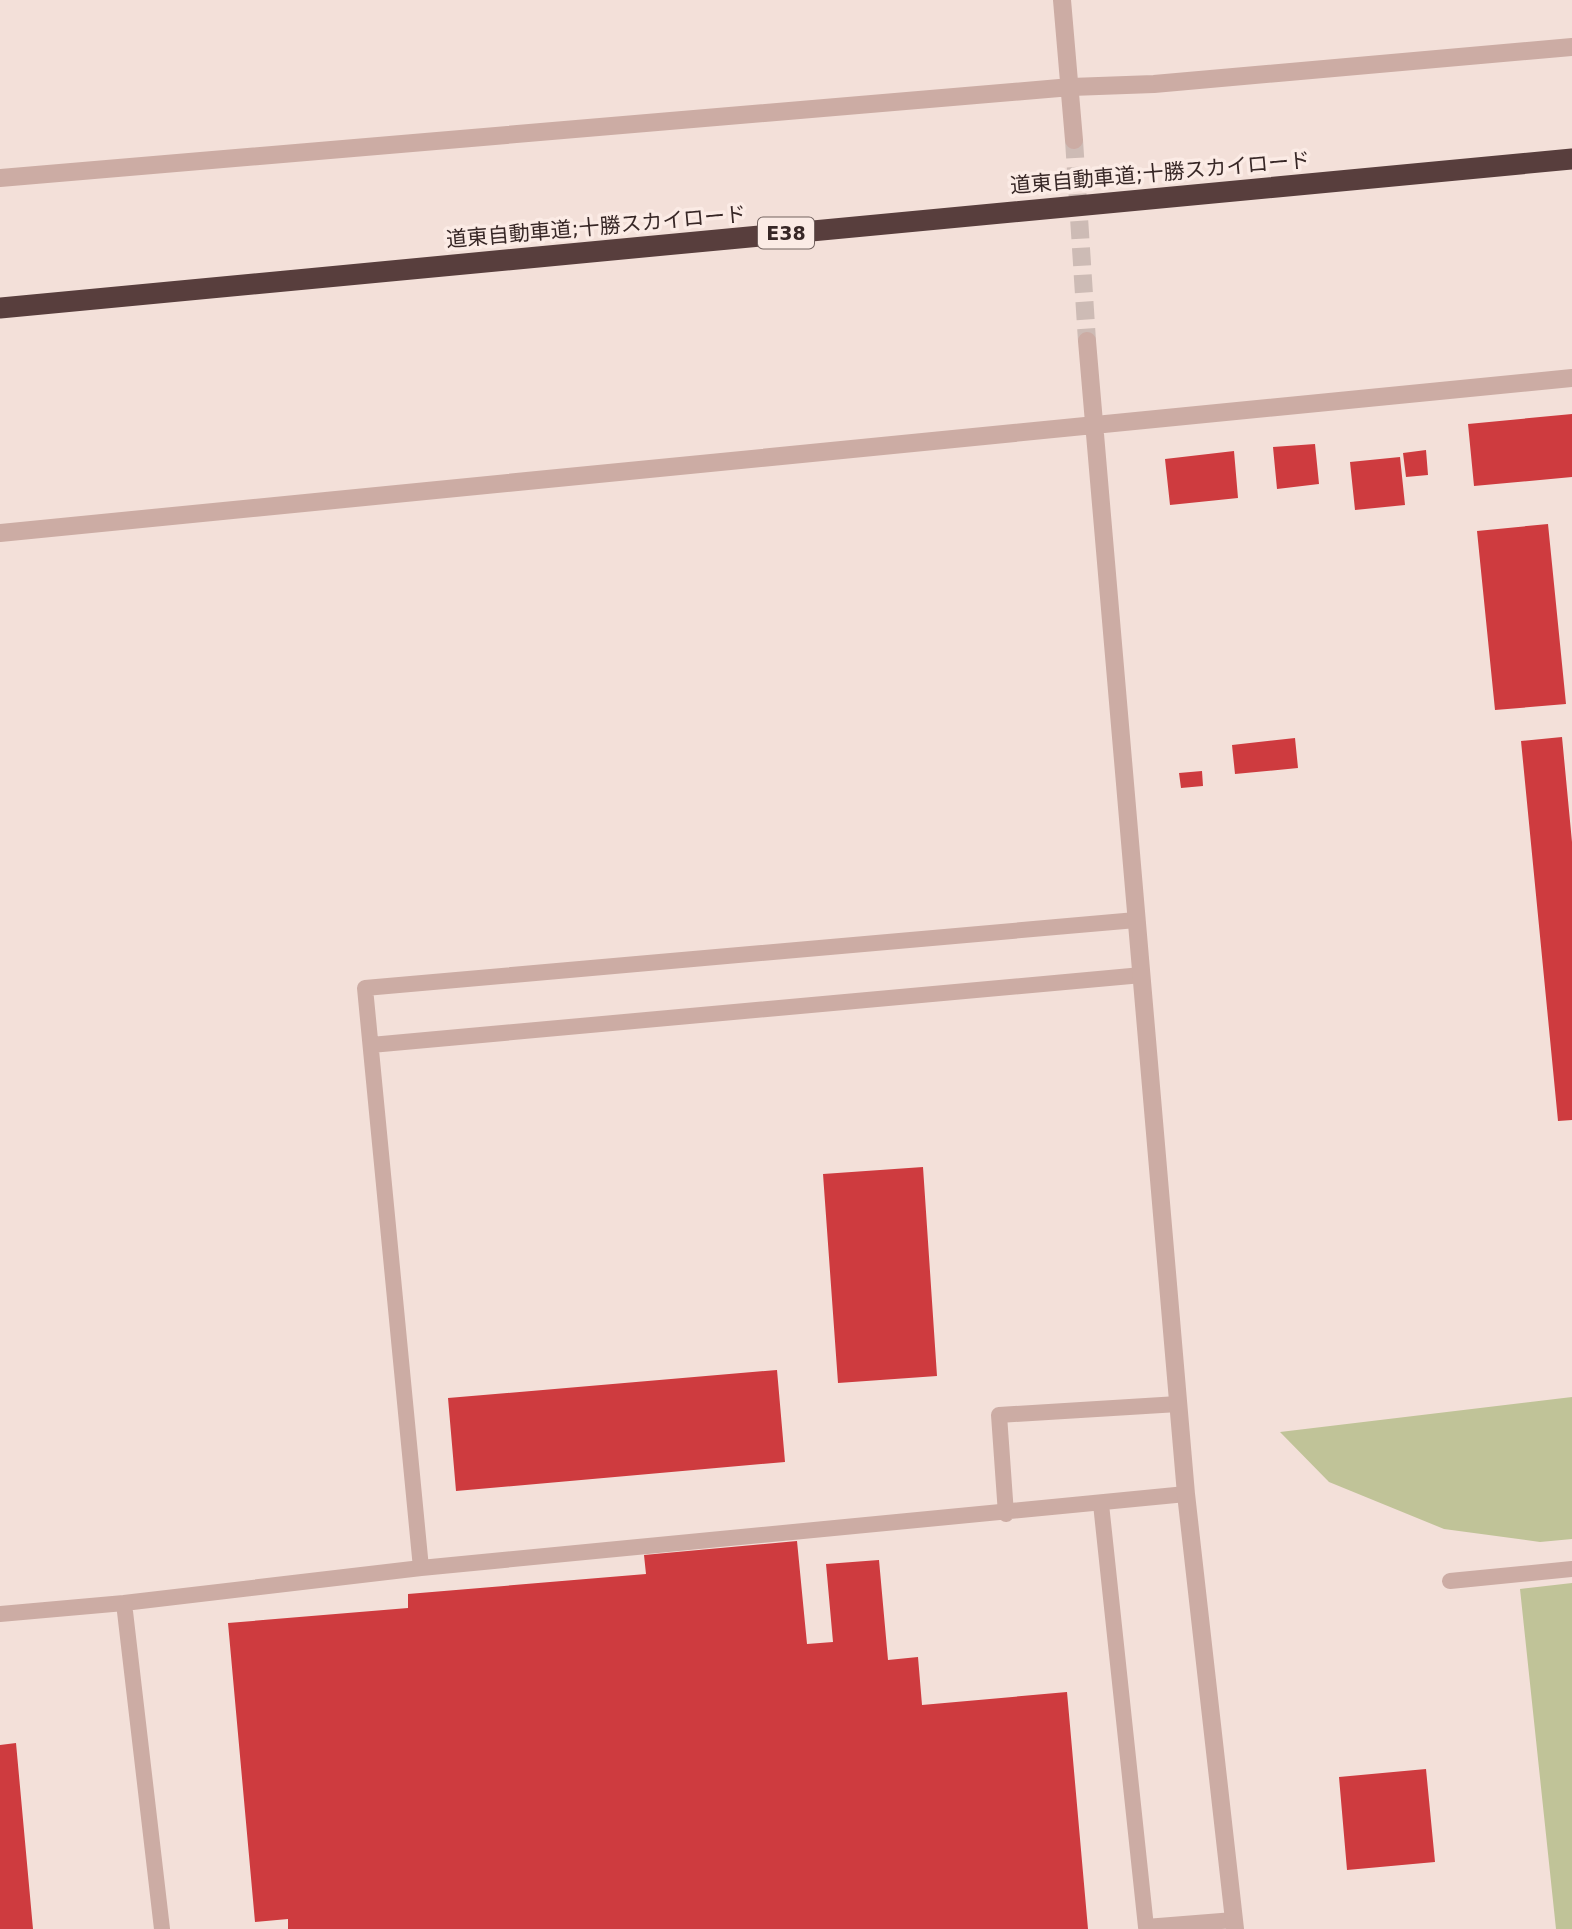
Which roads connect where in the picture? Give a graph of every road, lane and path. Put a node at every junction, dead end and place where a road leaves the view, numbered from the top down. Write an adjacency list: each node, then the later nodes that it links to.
1 (1062, 0): 3 (street)
2 (1572, 47): 3 (street)
3 (1071, 87): 4 (street); 6 (street)
4 (1074, 140)
5 (1572, 159): 7 (highway, 道東自動車道;十勝スカイロード / E38)
6 (0, 178)
7 (0, 308)
8 (1087, 341): 10 (street)
9 (1572, 378): 10 (street)
10 (1092, 426): 11 (street); 12 (street)
11 (0, 533)
12 (1136, 920): 13 (street); 14 (lane)
13 (1142, 975): 14 (lane); 15 (street)
14 (371, 1045): 19 (lane)
15 (1178, 1404): 16 (street); 18 (lane)
16 (1186, 1494): 17 (lane); 24 (street)
17 (1101, 1504): 18 (lane); 25 (lane)
18 (1006, 1514): 19 (lane)
19 (421, 1568): 22 (lane)
20 (1572, 1569): 21 (lane)
21 (1450, 1581)
22 (124, 1603): 23 (lane); 26 (lane)
23 (0, 1614)
24 (1234, 1925): 25 (lane)
25 (1146, 1928)
26 (162, 1929)

